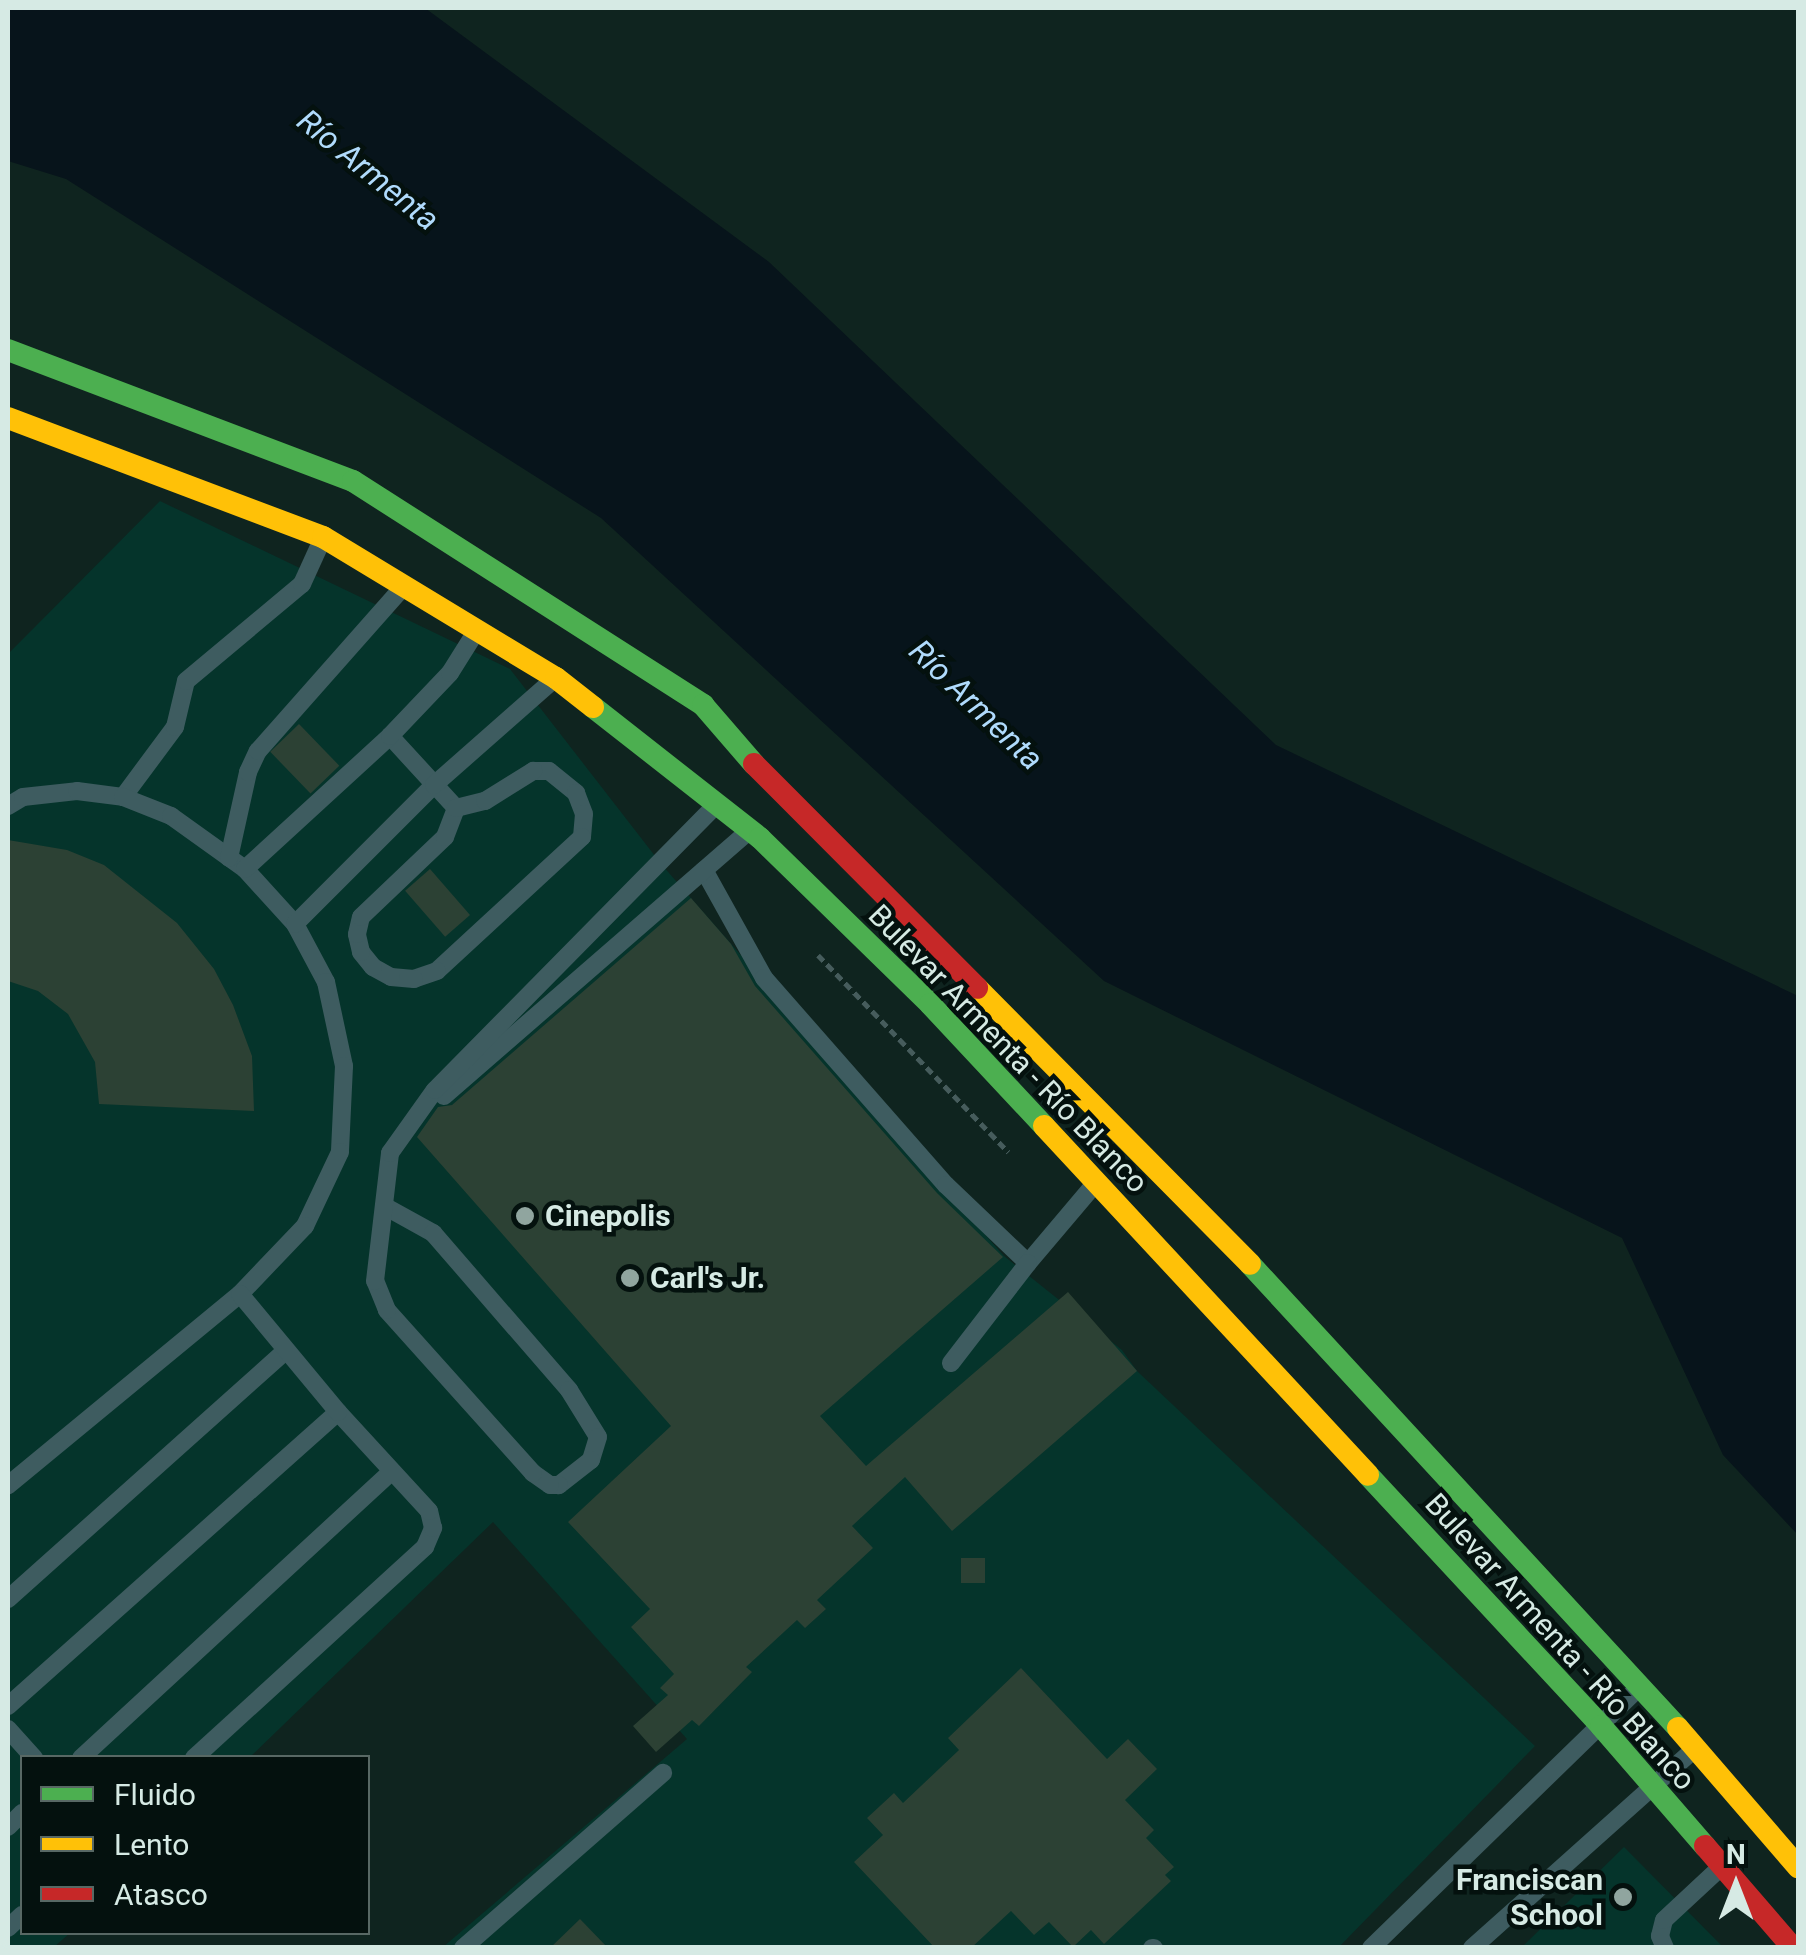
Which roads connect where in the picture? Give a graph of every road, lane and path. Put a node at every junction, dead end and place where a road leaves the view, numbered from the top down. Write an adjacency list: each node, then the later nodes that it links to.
1 (8, 350): 11 (main road, Bulevar Armenta - Río Blanco)
2 (8, 418): 3 (main road, Bulevar Armenta - Río Blanco)
3 (323, 538): 4 (main road, Bulevar Armenta - Río Blanco); 13 (lane)
4 (406, 584): 5 (main road, Bulevar Armenta - Río Blanco); 18 (lane)
5 (442, 606): 6 (main road, Bulevar Armenta - Río Blanco); 9 (main road)
6 (478, 628): 7 (main road, Bulevar Armenta - Río Blanco); 8 (lane)
7 (556, 678): 12 (lane); 15 (main road, Bulevar Armenta - Río Blanco)
8 (390, 736): 12 (lane); 18 (lane)
9 (675, 742)
10 (712, 756): 11 (main road)
11 (766, 777): 34 (main road, Bulevar Armenta - Río Blanco)
12 (434, 785): 16 (lane); 20 (lane)
13 (123, 798): 14 (lane); 18 (lane)
14 (8, 806)
15 (715, 806): 17 (main road, Bulevar Armenta - Río Blanco); 21 (lane)
16 (456, 808): 16 (lane)
17 (750, 831): 19 (lane); 22 (main road, Bulevar Armenta - Río Blanco)
18 (237, 864): 20 (lane)
19 (704, 870): 21 (lane); 24 (lane)
20 (295, 924): 25 (lane)
21 (421, 1106): 23 (lane)
22 (1096, 1182): 24 (lane); 27 (main road, Bulevar Armenta - Río Blanco)
23 (386, 1207): 23 (lane)
24 (1028, 1263): 29 (lane)
25 (240, 1294): 28 (lane); 33 (lane)
26 (1233, 1297): 27 (main road)
27 (1205, 1299): 38 (main road, Bulevar Armenta - Río Blanco)
28 (285, 1351): 30 (lane); 35 (lane)
29 (951, 1363)
30 (338, 1412): 32 (lane); 37 (lane)
31 (1406, 1468): 34 (main road)
32 (391, 1472): 42 (lane); 43 (lane)
33 (8, 1485)
34 (1509, 1543): 36 (main road, Bulevar Armenta - Río Blanco)
35 (8, 1599)
36 (1641, 1686): 38 (lane); 40 (main road, Bulevar Armenta - Río Blanco)
37 (8, 1706)
38 (1602, 1726): 45 (main road, Bulevar Armenta - Río Blanco); 51 (lane)
39 (8, 1729): 41 (lane)
40 (1696, 1748): 45 (lane); 47 (main road, Bulevar Armenta - Río Blanco)
41 (31, 1755)
42 (83, 1755)
43 (197, 1755)
44 (664, 1772): 50 (lane)
45 (1652, 1789): 46 (main road, Bulevar Armenta - Río Blanco); 52 (lane)
46 (1721, 1867): 48 (main road); 49 (lane); 53 (main road, Bulevar Armenta - Río Blanco)
47 (1798, 1867)
48 (1798, 1920)
49 (1663, 1942)
50 (463, 1948)
51 (1371, 1948)
52 (1472, 1948)
53 (1793, 1948)

